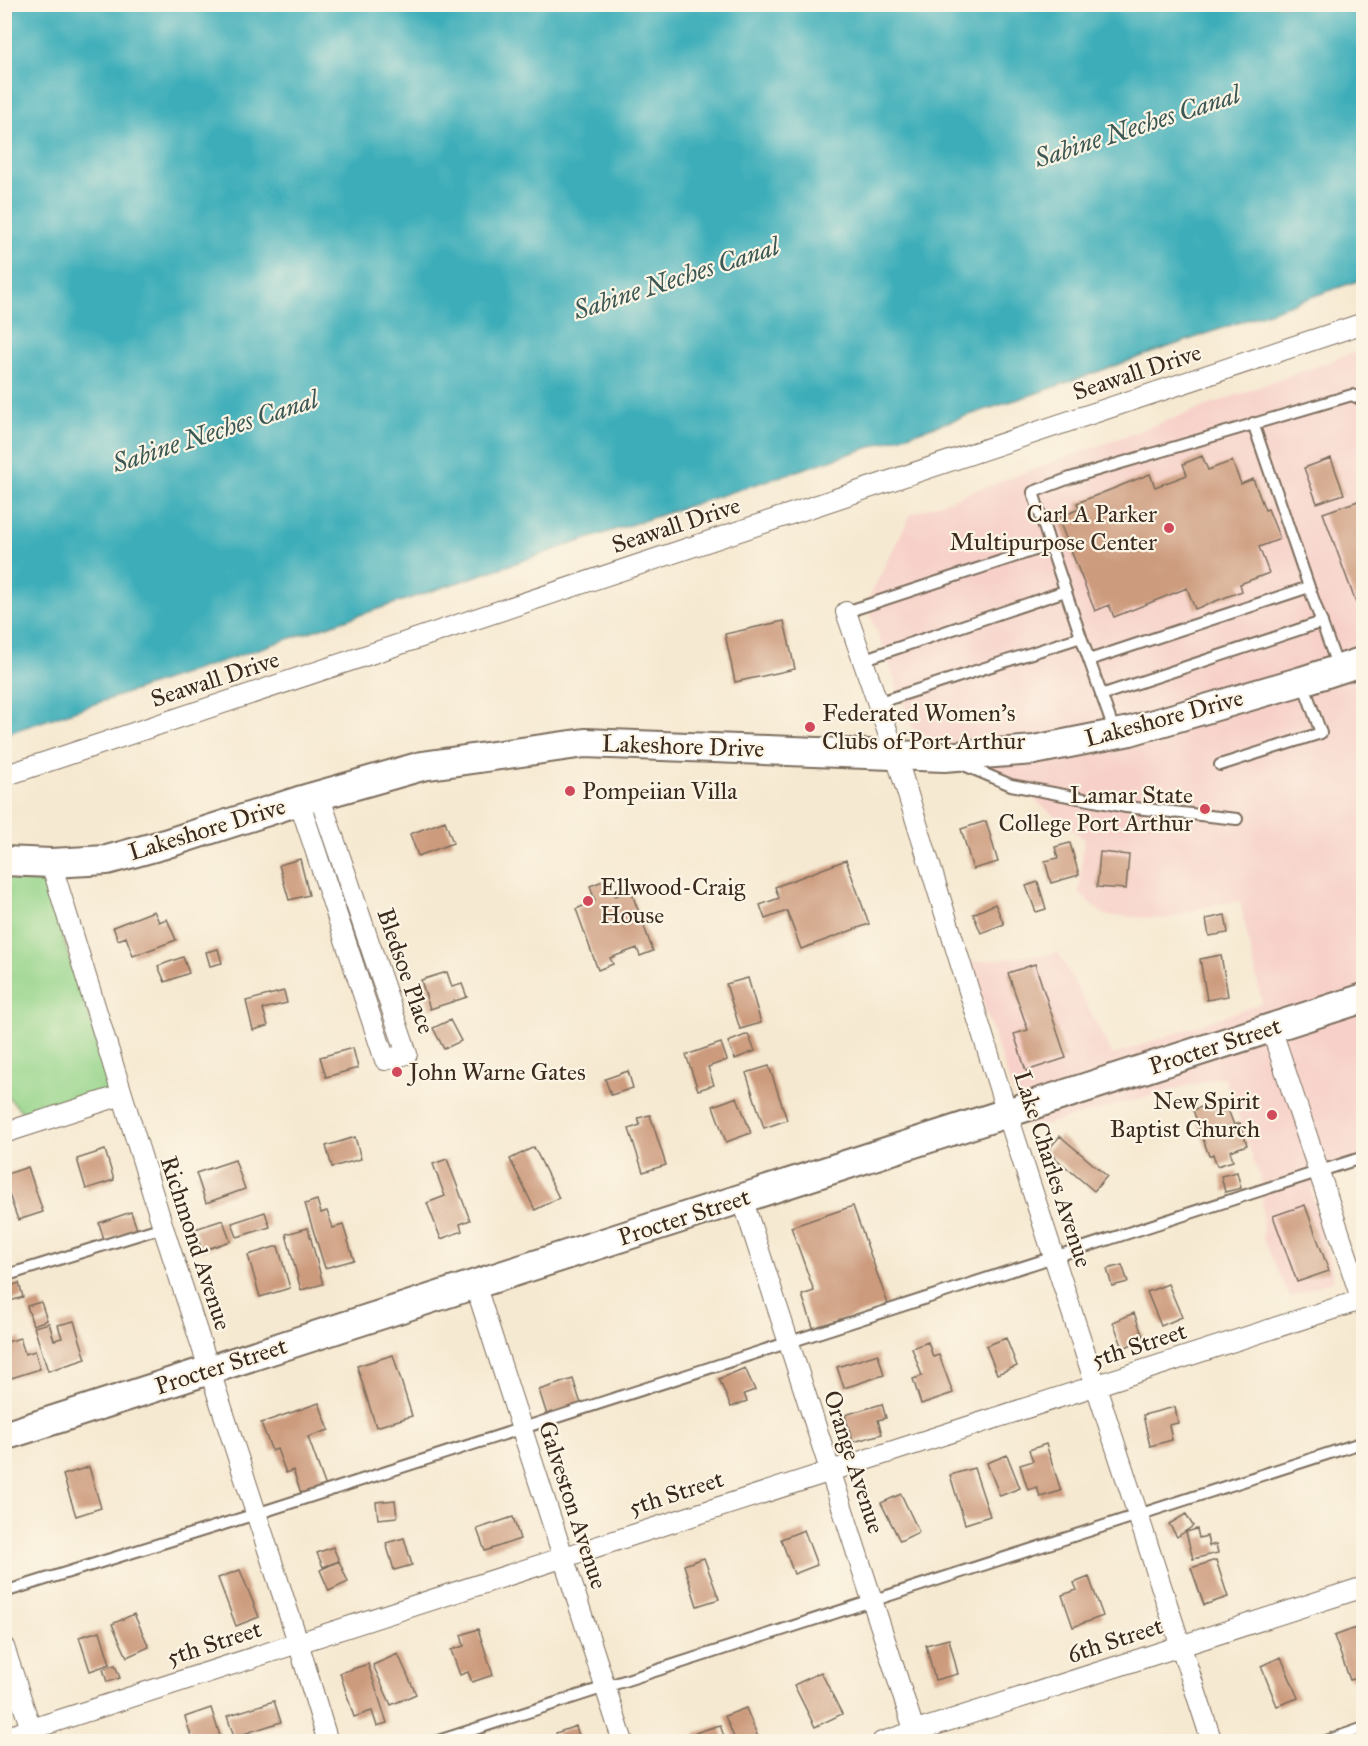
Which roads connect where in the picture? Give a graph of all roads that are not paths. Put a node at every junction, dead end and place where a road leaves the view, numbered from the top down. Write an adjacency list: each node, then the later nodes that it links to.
1 (1364, 323): 20 (street, Seawall Drive)
2 (1364, 401): 3 (lane)
3 (1253, 423): 4 (lane); 5 (lane)
4 (1050, 545): 6 (lane); 7 (lane)
5 (1309, 587): 8 (lane); 11 (lane)
6 (1065, 591): 9 (lane); 10 (lane)
7 (846, 612): 10 (street, Lake Charles Avenue)
8 (1322, 622): 12 (lane); 14 (lane)
9 (1081, 637): 11 (lane); 15 (lane)
10 (862, 660): 15 (street, Lake Charles Avenue)
11 (1089, 660): 14 (lane)
12 (1351, 665): 13 (main road, Lakeshore Drive)
13 (1302, 681): 16 (main road, Lakeshore Drive); 19 (lane)
14 (1101, 694): 16 (lane)
15 (877, 703): 17 (street, Lake Charles Avenue)
16 (1115, 734): 18 (main road, Lakeshore Drive)
17 (895, 753): 18 (main road, Lakeshore Drive); 21 (main road, Lakeshore Drive); 28 (street, Lake Charles Avenue)
18 (944, 757): 22 (lane)
19 (1220, 765)
20 (4, 776)
21 (309, 798): 21 (street, Bledsoe Place); 24 (main road, Lakeshore Drive)
22 (1237, 819)
23 (4, 861): 24 (main road, Lakeshore Drive)
24 (51, 863): 27 (street, Richmond Avenue)
25 (1364, 998): 26 (main road, Procter Street)
26 (1270, 1028): 28 (main road, Procter Street); 31 (street)
27 (122, 1095): 29 (street); 33 (street, Richmond Avenue)
28 (1007, 1113): 32 (main road, Procter Street); 34 (street, Lake Charles Avenue)
29 (4, 1133)
30 (1364, 1157): 31 (lane)
31 (1317, 1172): 34 (lane); 37 (street)
32 (742, 1198): 36 (main road, Procter Street); 38 (street, Orange Avenue)
33 (163, 1227): 35 (lane); 39 (street, Richmond Avenue)
34 (1054, 1256): 38 (lane); 40 (street, Lake Charles Avenue)
35 (4, 1276)
36 (475, 1284): 39 (main road, Procter Street); 41 (street, Galveston Avenue)
37 (1363, 1302): 40 (street, 5th Street)
38 (788, 1342): 41 (lane); 44 (street, Orange Avenue)
39 (209, 1370): 42 (main road, Procter Street); 45 (street, Richmond Avenue)
40 (1097, 1385): 44 (street, 5th Street); 46 (street, Lake Charles Avenue)
41 (521, 1427): 45 (lane); 47 (street, Galveston Avenue)
42 (4, 1436)
43 (1364, 1442): 46 (lane)
44 (829, 1471): 47 (street, 5th Street); 50 (street, Orange Avenue)
45 (256, 1514): 49 (lane); 51 (street, Richmond Avenue)
46 (1138, 1514): 50 (lane); 52 (street, Lake Charles Avenue)
47 (563, 1557): 51 (street, 5th Street); 54 (street, Galveston Avenue)
48 (1364, 1587): 52 (street, 6th Street)
49 (4, 1592)
50 (872, 1600): 54 (lane); 57 (street, Orange Avenue)
51 (298, 1642): 56 (street, 5th Street); 59 (street, Richmond Avenue)
52 (1181, 1646): 57 (street, 6th Street); 63 (street, Lake Charles Avenue)
53 (4, 1647): 56 (street)
54 (605, 1687): 60 (lane); 61 (street, Galveston Avenue)
55 (1364, 1728): 64 (lane)
56 (33, 1735): 58 (street, 5th Street)
57 (916, 1736): 62 (street, 6th Street)
58 (4, 1738)
59 (327, 1742)
60 (435, 1742)
61 (623, 1742)
62 (882, 1742)
63 (1212, 1742)
64 (1323, 1742)

